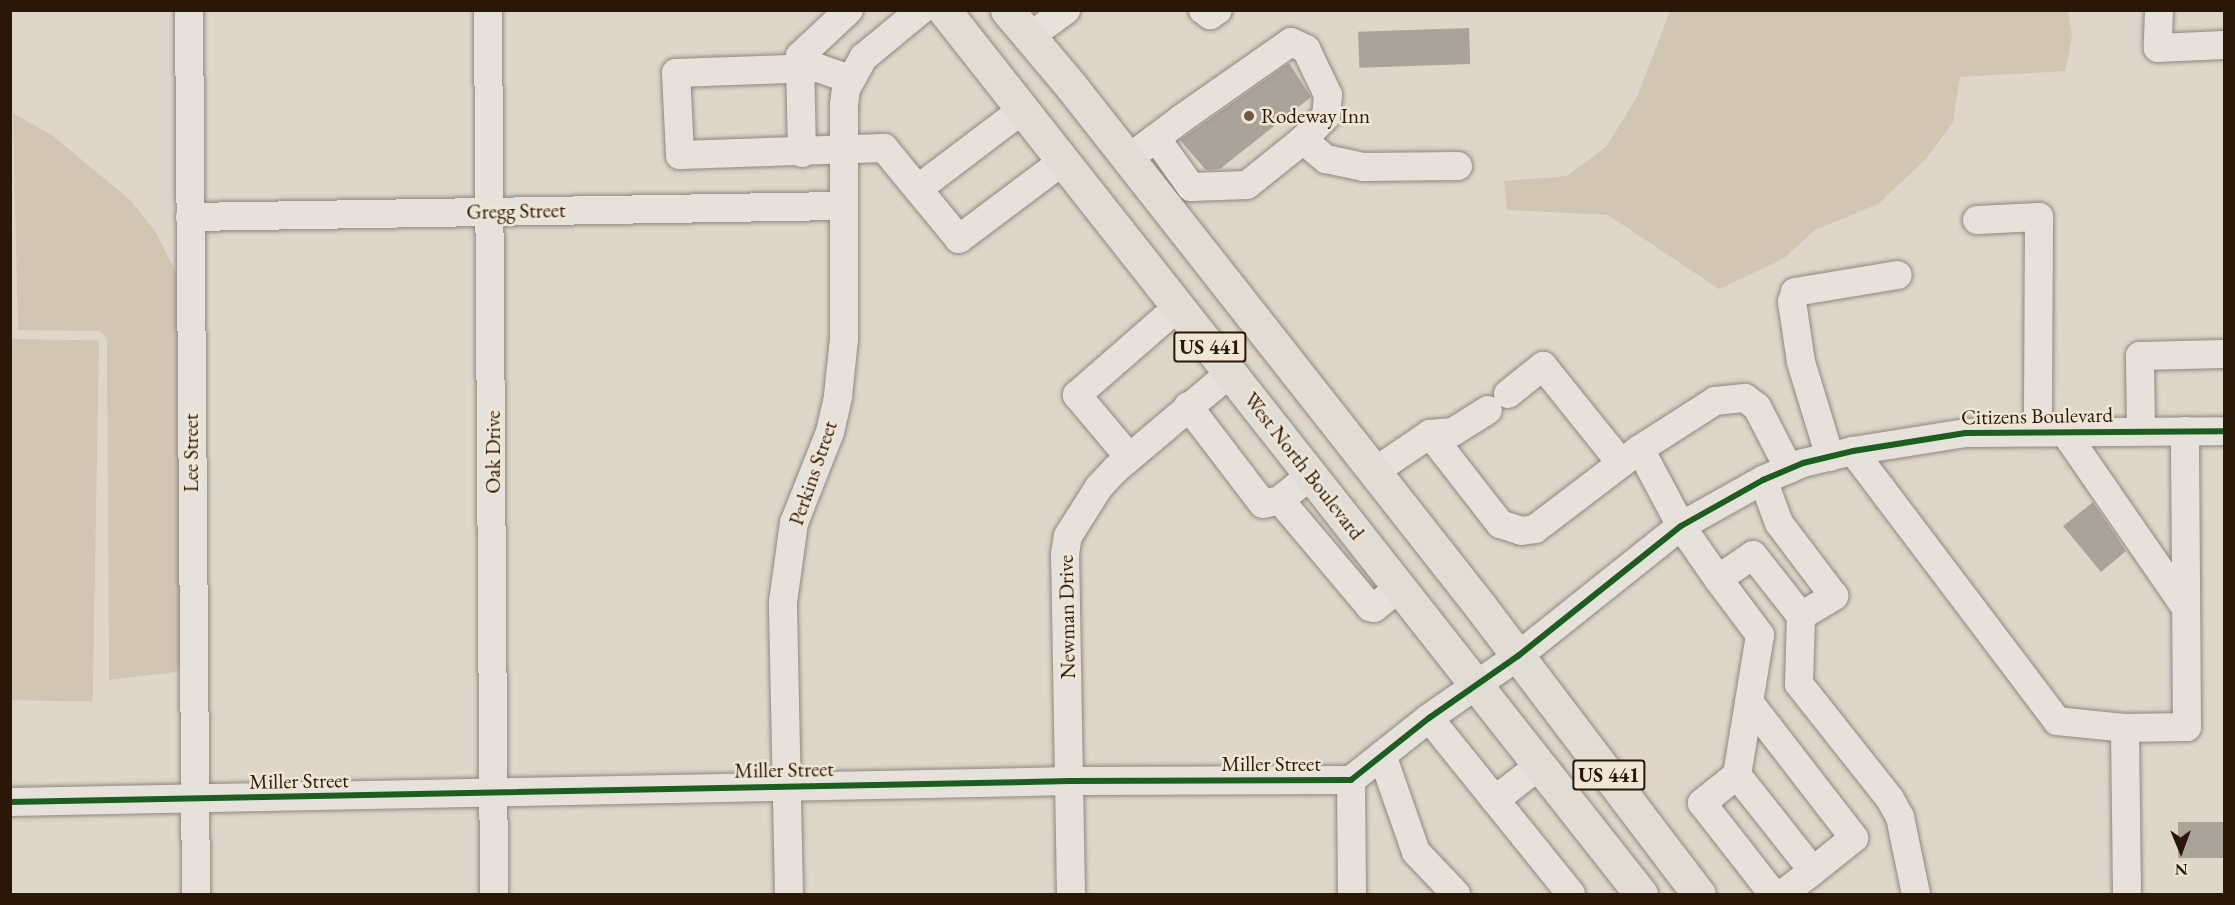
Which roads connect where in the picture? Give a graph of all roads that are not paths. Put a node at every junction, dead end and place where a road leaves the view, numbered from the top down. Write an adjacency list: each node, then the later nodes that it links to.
1 (189, 10): 28 (street, Lee Street)
2 (488, 10): 27 (street, Oak Drive)
3 (849, 10): 13 (street)
4 (921, 10): 14 (street, Perkins Street)
5 (944, 10): 15 (main road, West North Boulevard / US 441)
6 (1007, 10): 11 (main road, US 441)
7 (1203, 10): 8 (street)
8 (1218, 10)
9 (2159, 10): 12 (street)
10 (1065, 11): 11 (street)
11 (1029, 37): 20 (main road, US 441)
12 (2224, 45)
13 (800, 69): 14 (street); 19 (street); 19 (street)
14 (850, 79): 18 (street, Perkins Street)
15 (1022, 110): 21 (main road, West North Boulevard / US 441); 23 (street)
16 (1156, 138): 17 (street); 20 (street); 24 (street)
17 (1303, 140): 22 (street); 24 (street)
18 (843, 152): 19 (street); 23 (street); 26 (street, Perkins Street)
19 (802, 153)
20 (1128, 159): 25 (main road, US 441)
21 (1063, 161): 23 (street); 31 (main road, West North Boulevard / US 441)
22 (1458, 166)
23 (919, 188)
24 (1191, 188): 25 (street)
25 (1162, 201): 44 (main road, US 441)
26 (841, 206): 27 (street, Gregg Street); 65 (street, Perkins Street)
27 (490, 211): 28 (street, Gregg Street); 66 (street, Oak Drive)
28 (190, 217): 67 (street, Lee Street)
29 (1977, 220): 35 (street)
30 (1898, 275): 40 (street)
31 (1178, 307): 33 (main road, West North Boulevard / US 441); 42 (street)
32 (2224, 354): 36 (street)
33 (1230, 373): 34 (street, Newman Drive); 45 (main road, West North Boulevard / US 441)
34 (1188, 406): 42 (street, Newman Drive); 47 (street)
35 (2051, 431): 36 (street, Citizens Boulevard); 40 (street, Citizens Boulevard); 53 (street)
36 (2141, 431): 37 (street, Citizens Boulevard)
37 (2185, 431): 38 (street, Citizens Boulevard); 53 (street)
38 (2224, 431)
39 (1430, 434): 41 (street); 41 (street); 44 (street)
40 (1842, 454): 43 (street, Citizens Boulevard); 59 (street)
41 (1630, 456): 43 (street); 49 (street)
42 (1129, 457): 64 (street, Newman Drive)
43 (1789, 469): 46 (street, Citizens Boulevard)
44 (1374, 472): 55 (main road, US 441)
45 (1311, 475): 47 (street); 48 (main road, West North Boulevard / US 441)
46 (1762, 480): 49 (street, Citizens Boulevard); 54 (street)
47 (1280, 500): 50 (street)
48 (1344, 517): 50 (street); 52 (main road, West North Boulevard / US 441)
49 (1681, 526): 51 (street); 55 (street, Citizens Boulevard)
50 (1315, 540): 52 (street)
51 (1718, 579): 54 (street); 57 (street)
52 (1400, 588): 56 (main road, West North Boulevard / US 441)
53 (2186, 608): 59 (street)
54 (1801, 616): 82 (street)
55 (1518, 656): 56 (street, Miller Street); 79 (main road, US 441)
56 (1476, 684): 58 (street, Miller Street); 61 (main road, West North Boulevard / US 441)
57 (1749, 702): 62 (street); 70 (street)
58 (1429, 718): 60 (street, Miller Street); 68 (street)
59 (2125, 728): 83 (street)
60 (1382, 755): 63 (street, Miller Street); 76 (street)
61 (1540, 765): 68 (street); 78 (main road, West North Boulevard / US 441)
62 (1737, 775): 70 (street); 80 (street)
63 (1351, 780): 64 (street, Miller Street); 75 (street)
64 (1070, 781): 65 (street, Miller Street); 74 (street, Newman Drive)
65 (787, 786): 66 (street, Miller Street); 73 (street, Perkins Street)
66 (493, 795): 67 (street, Miller Street); 72 (street, Oak Drive)
67 (195, 799): 69 (street, Miller Street); 71 (street, Lee Street)
68 (1495, 800): 77 (street)
69 (10, 802)
70 (1813, 871): 81 (street)
71 (196, 894)
72 (494, 894)
73 (789, 894)
74 (1071, 894)
75 (1352, 894)
76 (1456, 894)
77 (1571, 894)
78 (1641, 894)
79 (1699, 894)
80 (1773, 894)
81 (1783, 894)
82 (1916, 894)
83 (2127, 894)

